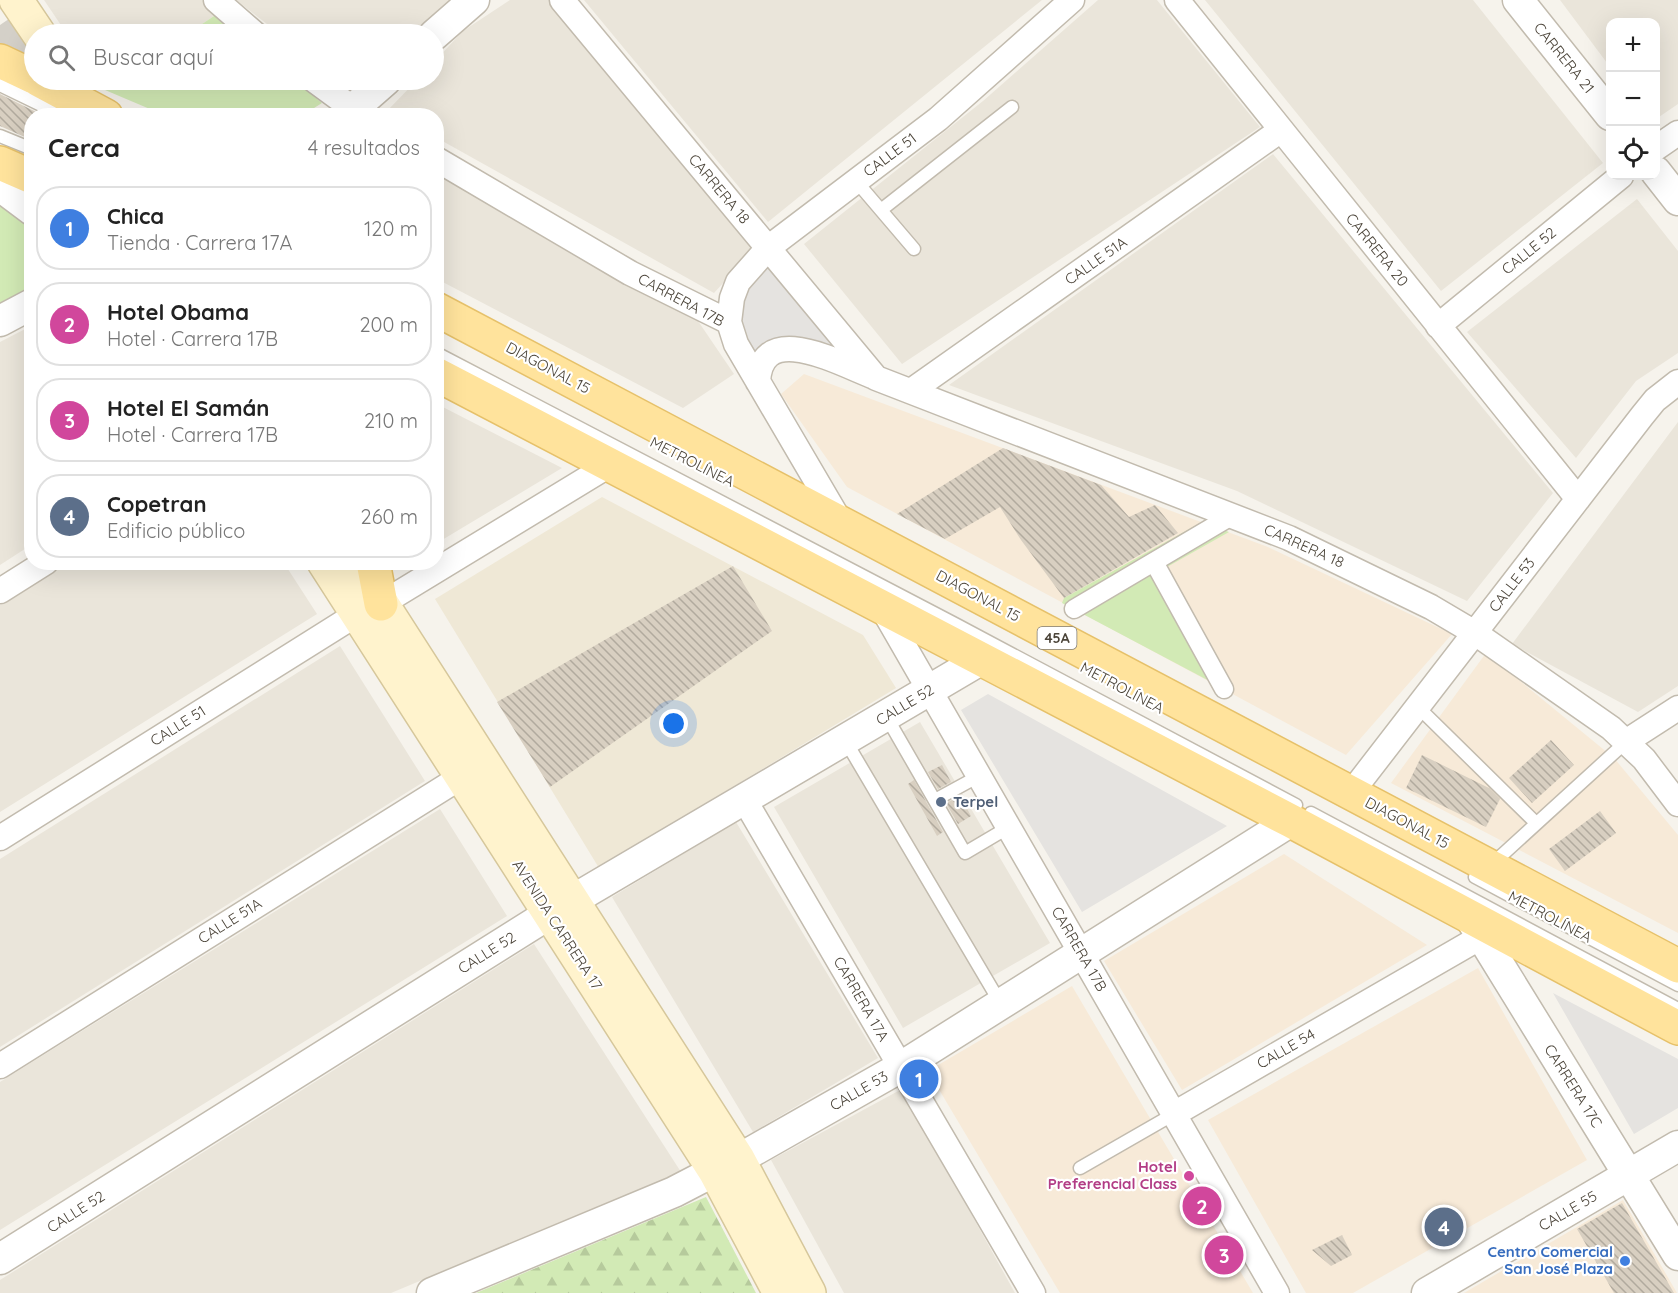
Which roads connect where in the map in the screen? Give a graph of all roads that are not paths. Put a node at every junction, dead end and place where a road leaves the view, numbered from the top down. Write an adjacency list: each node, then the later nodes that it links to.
1 (15, 0): 8 (main road)
2 (216, 0): 9 (street)
3 (474, 0): 10 (street)
4 (562, 0): 39 (street, CARRERA 18)
5 (1072, 0): 33 (street, CALLE 51)
6 (1176, 0): 22 (street, CARRERA 20)
7 (1518, 0): 21 (street, CARRERA 21)
8 (32, 24)
9 (244, 24)
10 (444, 26)
11 (0, 61): 12 (main road)
12 (24, 72)
13 (0, 85): 17 (lane)
14 (57, 90): 17 (main road)
15 (326, 90): 19 (street)
16 (377, 90): 20 (street)
17 (81, 103)
18 (1012, 107): 38 (lane)
19 (347, 108)
20 (360, 108)
21 (1606, 109)
22 (1281, 130): 45 (street, CARRERA 20); 51 (street, CALLE 51A)
23 (1678, 133): 25 (street)
24 (0, 136): 26 (lane)
25 (1660, 145)
26 (24, 146)
27 (0, 164): 29 (main road)
28 (444, 164): 44 (street, CARRERA 17B)
29 (24, 174)
30 (0, 176): 35 (main road)
31 (1660, 177): 36 (street)
32 (1616, 180): 45 (street, CALLE 52)
33 (856, 181): 38 (lane); 39 (street, CALLE 51)
34 (0, 186): 37 (street)
35 (24, 190)
36 (1678, 200)
37 (24, 204)
38 (881, 210): 40 (lane)
39 (768, 248): 44 (street, CALLE 51); 48 (street, CARRERA 18)
40 (914, 249)
41 (24, 308): 43 (street)
42 (444, 313): 55 (main road, DIAGONAL 15 / 45A)
43 (0, 321)
44 (729, 322): 49 (street, CARRERA 17B)
45 (1438, 326): 53 (street, CARRERA 20)
46 (444, 357): 93 (lane, METROLÍNEA)
47 (444, 378): 52 (main road)
48 (876, 378): 49 (street, CARRERA 18); 51 (street, CARRERA 18)
49 (758, 382): 55 (street, CARRERA 17B)
50 (1678, 382): 53 (street, CALLE 53)
51 (911, 391): 54 (street, CARRERA 18)
52 (611, 464): 57 (street, CALLE 51); 64 (main road)
53 (1578, 499): 67 (street, CALLE 53)
54 (1233, 515): 56 (street); 67 (street, CARRERA 18)
55 (841, 524): 78 (main road, DIAGONAL 15 / 45A)
56 (1154, 562): 66 (street); 69 (street)
57 (444, 564)
58 (33, 570): 63 (street)
59 (332, 570): 65 (main road, AVENIDA CARRERA 17)
60 (357, 570): 65 (main road, AVENIDA CARRERA 17)
61 (373, 570): 65 (main road)
62 (434, 570): 65 (street, CALLE 51)
63 (0, 591)
64 (880, 606): 68 (main road); 70 (street, CARRERA 17B)
65 (369, 609): 77 (main road, AVENIDA CARRERA 17); 85 (street, CALLE 51); 87 (main road, AVENIDA CARRERA 17)
66 (1074, 609)
67 (1475, 633): 71 (street, CALLE 53); 75 (street, CARRERA 18)
68 (982, 659): 70 (street, CALLE 52); 82 (main road)
69 (1224, 689)
70 (929, 690): 73 (street, CALLE 52); 76 (street, CARRERA 17B)
71 (1418, 707): 78 (street, CALLE 53); 83 (lane)
72 (1678, 708): 75 (street)
73 (886, 716): 74 (street, CALLE 52); 80 (lane)
74 (845, 740): 79 (street, CALLE 52); 92 (lane)
75 (1627, 741): 81 (street, CARRERA 18); 83 (lane)
76 (979, 776): 80 (lane); 84 (street, CARRERA 17B)
77 (461, 777): 87 (main road, AVENIDA CARRERA 17); 95 (street, CALLE 51A)
78 (1351, 793): 86 (main road, DIAGONAL 15 / 45A)
79 (744, 799): 87 (street, CALLE 52); 96 (street, CARRERA 17A)
80 (934, 800): 84 (lane)
81 (1678, 804)
82 (1291, 821): 88 (main road); 89 (street, CALLE 53)
83 (1536, 823): 86 (lane)
84 (1009, 827): 89 (street, CARRERA 17B)
85 (0, 838)
86 (1476, 869): 90 (main road, DIAGONAL 15 / 45A); 91 (lane, METROLÍNEA)
87 (560, 907): 99 (main road, AVENIDA CARRERA 17); 103 (street, CALLE 52)
88 (1481, 927): 94 (main road); 97 (street, CALLE 54); 101 (street, CARRERA 17C)
89 (1081, 953): 92 (street, CALLE 53); 97 (street, CARRERA 17B)
90 (1678, 966)
91 (1678, 986)
92 (1001, 1004): 96 (street, CALLE 53)
93 (1678, 1009)
94 (1678, 1028)
95 (0, 1066)
96 (901, 1067): 99 (street, CALLE 53); 107 (street, CARRERA 17A)
97 (1174, 1114): 100 (lane, CALLE 54); 108 (street, CARRERA 17B)
98 (1678, 1146): 101 (street, CALLE 55)
99 (727, 1165): 104 (street, CALLE 53); 105 (main road, AVENIDA CARRERA 17); 106 (main road, AVENIDA CARRERA 17)
100 (1080, 1168)
101 (1629, 1175): 102 (street, CARRERA 17C); 109 (street, CALLE 55)
102 (1678, 1255)
103 (0, 1259)
104 (432, 1293)
105 (780, 1293)
106 (809, 1293)
107 (1033, 1293)
108 (1277, 1293)
109 (1427, 1293)

